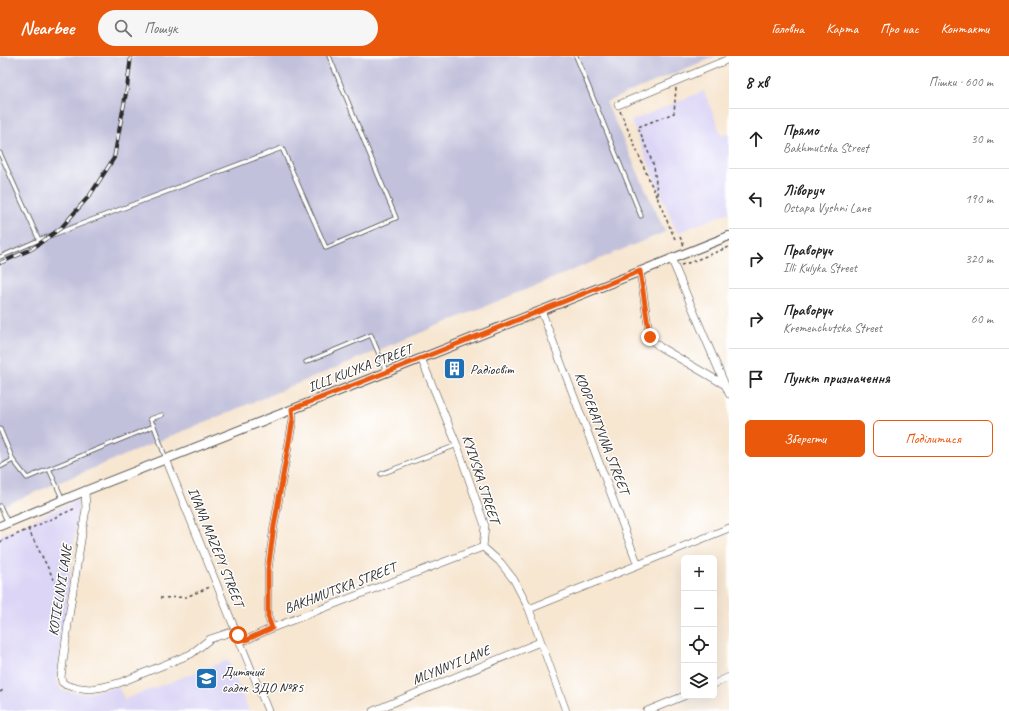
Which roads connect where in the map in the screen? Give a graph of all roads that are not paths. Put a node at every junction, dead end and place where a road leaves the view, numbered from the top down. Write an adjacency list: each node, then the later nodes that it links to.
1 (329, 56): 8 (lane)
2 (576, 56): 6 (lane)
3 (729, 59): 4 (street)
4 (618, 105)
5 (0, 153): 8 (lane)
6 (641, 216)
7 (729, 236): 10 (street, ILLI KULYKA STREET)
8 (39, 240): 9 (lane)
9 (0, 257)
10 (671, 258): 11 (street, ILLI KULYKA STREET); 16 (street)
11 (640, 271): 12 (street, ILLI KULYKA STREET); 16 (street)
12 (541, 310): 13 (street, ILLI KULYKA STREET); 34 (street, KOOPERATYVNA STREET)
13 (421, 358): 15 (street, ILLI KULYKA STREET); 22 (street, KYIVSKA STREET)
14 (306, 362): 15 (lane)
15 (387, 372): 18 (street, ILLI KULYKA STREET)
16 (725, 385): 17 (street)
17 (729, 394)
18 (292, 409): 23 (street, ILLI KULYKA STREET); 36 (street)
19 (162, 415): 20 (lane)
20 (154, 426): 23 (lane); 26 (lane)
21 (0, 429): 24 (lane)
22 (457, 445): 27 (lane); 33 (street, KYIVSKA STREET)
23 (166, 459): 28 (street, ILLI KULYKA STREET); 37 (street, IVANA MAZEPY STREET)
24 (13, 460): 25 (lane); 26 (lane)
25 (0, 467)
26 (49, 469): 29 (lane)
27 (381, 474)
28 (85, 491): 29 (street, ILLI KULYKA STREET); 41 (street, KOTIELNYI LANE)
29 (63, 500): 31 (street, ILLI KULYKA STREET)
30 (0, 506): 31 (lane)
31 (4, 524)
32 (729, 528): 34 (street)
33 (483, 547): 35 (street); 36 (street, BAKHMUTSKA STREET)
34 (638, 565): 35 (street)
35 (528, 609): 38 (street)
36 (272, 628): 37 (street, BAKHMUTSKA STREET)
37 (238, 635): 41 (street, BAKHMUTSKA STREET); 43 (street, IVANA MAZEPY STREET)
38 (540, 642): 44 (street, MLYNNYI LANE); 45 (street)
39 (729, 677): 40 (street)
40 (717, 683)
41 (73, 687)
42 (681, 697): 46 (street)
43 (268, 711)
44 (373, 711)
45 (566, 711)
46 (647, 711)

